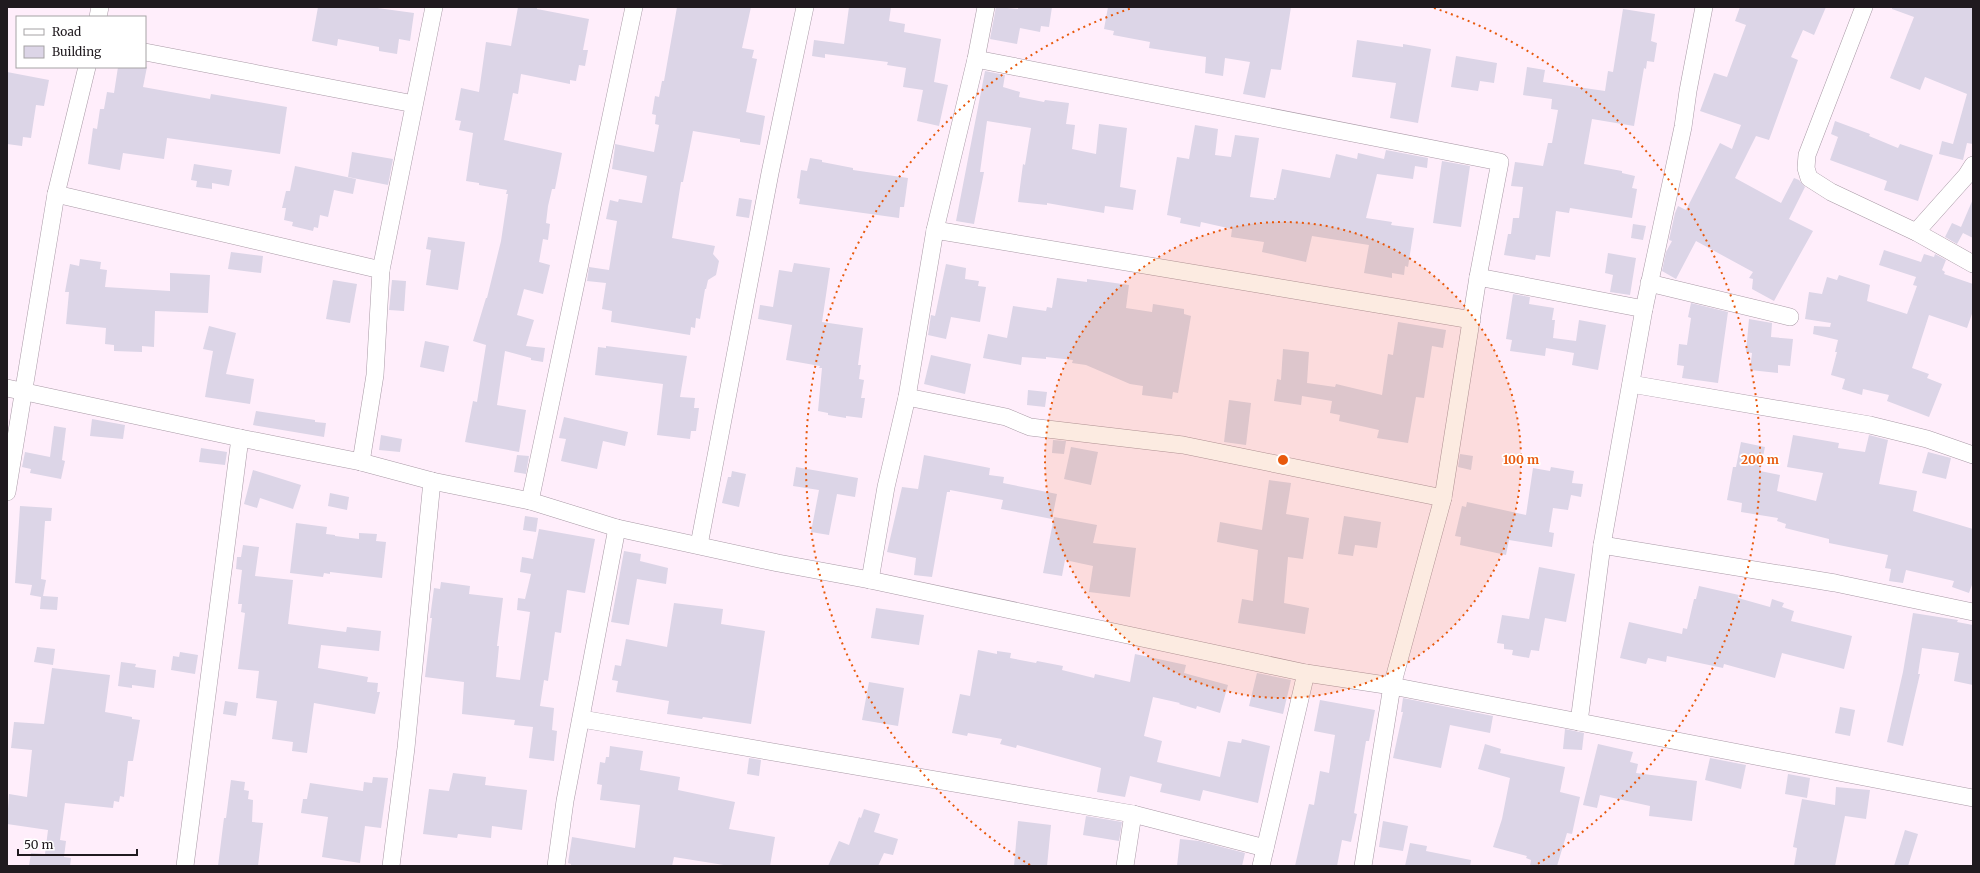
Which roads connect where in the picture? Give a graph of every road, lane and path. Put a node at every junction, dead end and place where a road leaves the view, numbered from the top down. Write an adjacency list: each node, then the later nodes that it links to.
1 (434, 7): 10 (street)
2 (634, 7): 32 (street)
3 (805, 7): 34 (street)
4 (986, 7): 8 (street)
5 (1704, 7): 18 (street)
6 (1864, 7): 14 (street)
7 (146, 52): 10 (street)
8 (976, 59): 13 (street); 17 (street)
9 (87, 68): 12 (street)
10 (414, 104): 16 (street)
11 (1973, 165): 14 (street)
12 (56, 194): 16 (street); 24 (street)
13 (935, 230): 21 (street); 25 (street)
14 (1916, 232): 15 (street)
15 (1973, 264)
16 (380, 270): 28 (street)
17 (1478, 278): 19 (street); 21 (street)
18 (1649, 283): 19 (street); 20 (street)
19 (1644, 309): 22 (street)
20 (1790, 317)
21 (1472, 320): 31 (street)
22 (1631, 384): 27 (street); 35 (street)
23 (7, 388): 24 (street)
24 (24, 392): 26 (street); 30 (street)
25 (907, 396): 31 (street); 36 (street)
26 (240, 438): 28 (street); 45 (street)
27 (1973, 455)
28 (361, 462): 29 (street)
29 (432, 481): 32 (street); 46 (street)
30 (7, 492)
31 (1443, 498): 39 (street)
32 (530, 501): 33 (street)
33 (617, 528): 34 (street); 40 (street)
34 (699, 545): 36 (street)
35 (1602, 545): 37 (street); 41 (street)
36 (870, 580): 38 (street)
37 (1973, 612)
38 (1306, 673): 39 (street); 44 (street)
39 (1392, 686): 41 (street); 50 (street)
40 (582, 719): 43 (street); 47 (street)
41 (1580, 722): 42 (street)
42 (1973, 798)
43 (1133, 814): 44 (street); 48 (street)
44 (1265, 848): 49 (street)
45 (185, 866)
46 (391, 866)
47 (556, 866)
48 (1124, 866)
49 (1261, 866)
50 (1362, 866)

